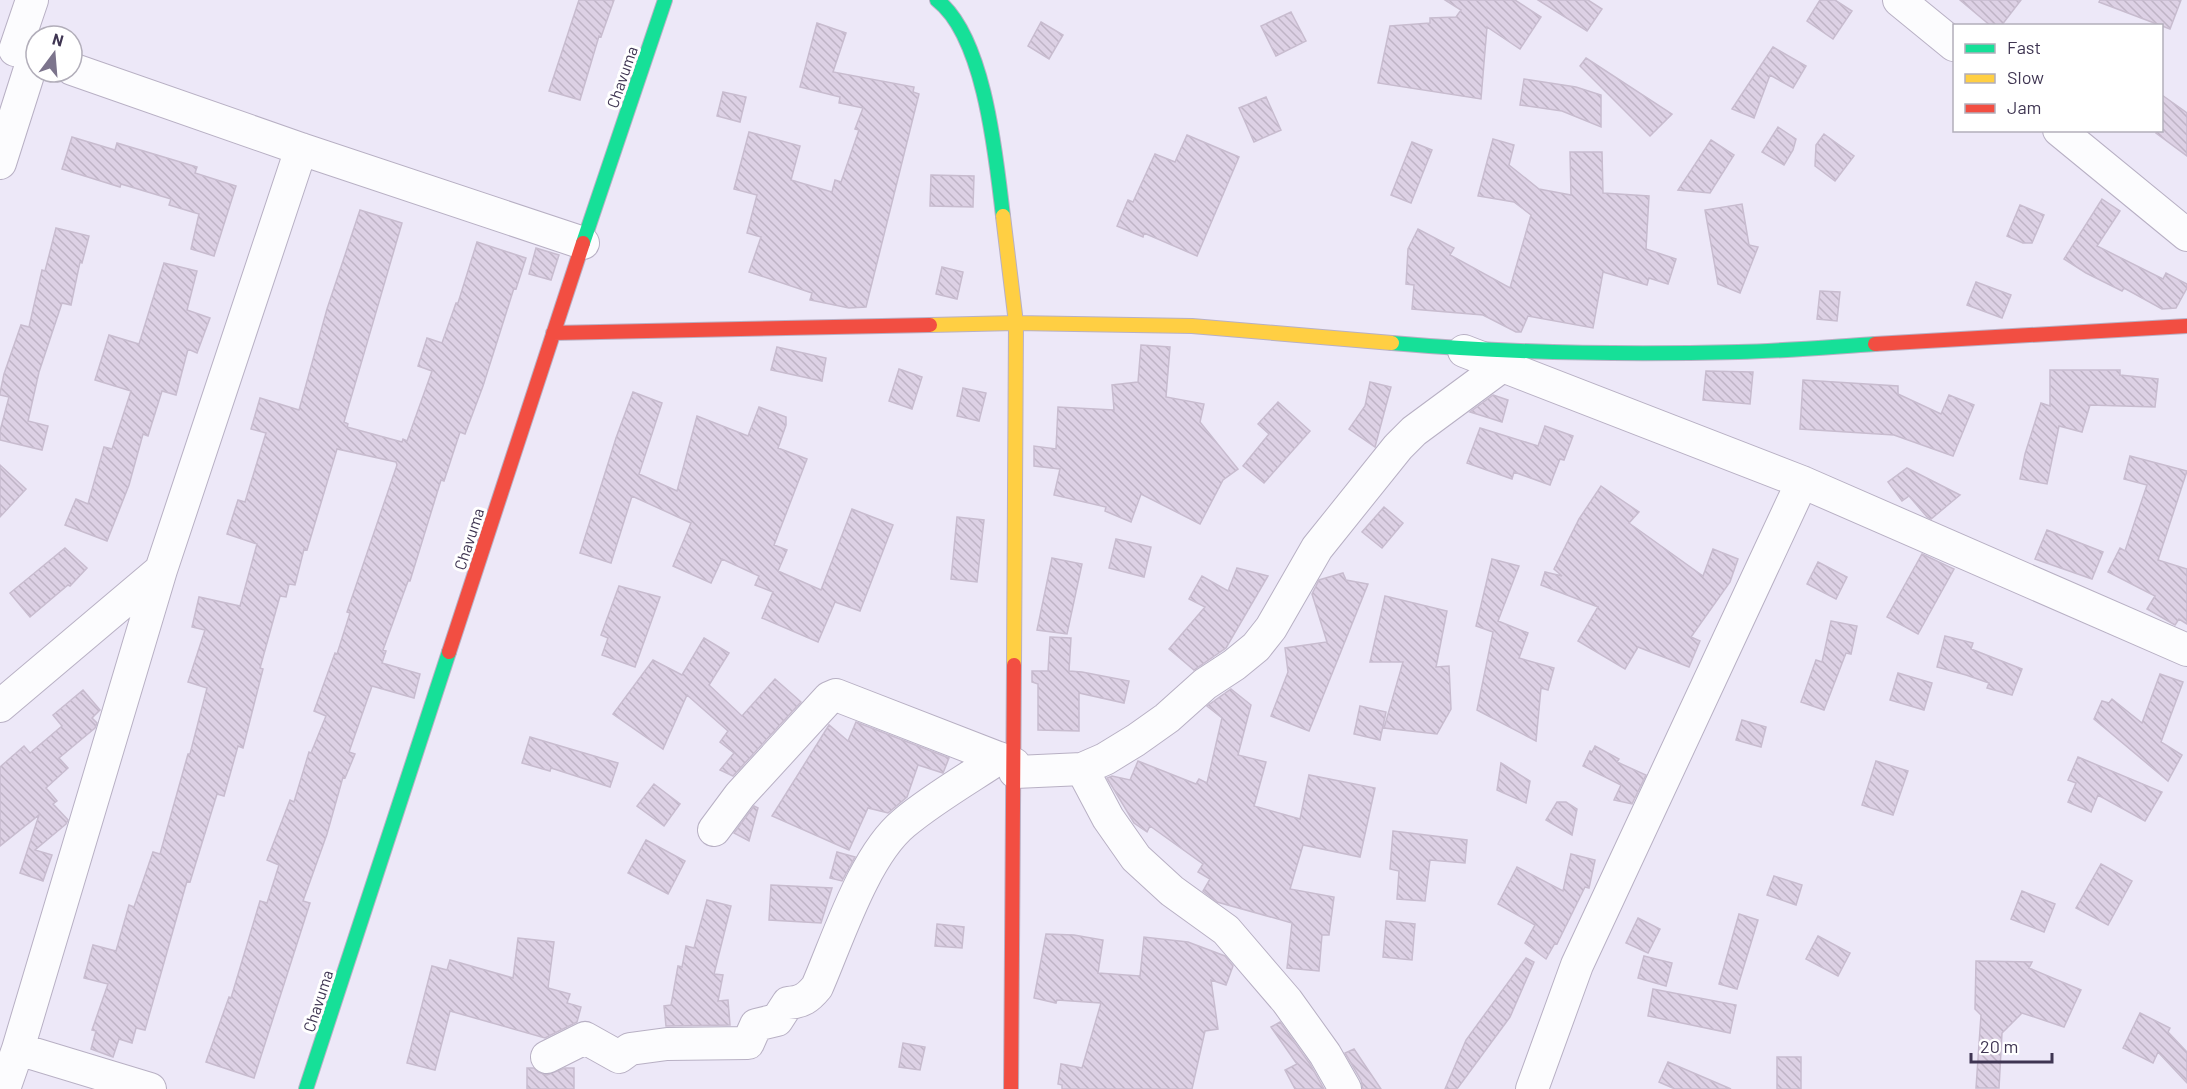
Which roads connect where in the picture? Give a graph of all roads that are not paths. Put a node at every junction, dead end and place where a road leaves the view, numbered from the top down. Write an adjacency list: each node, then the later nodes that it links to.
1 (32, 0): 6 (street)
2 (665, 0): 12 (street, Chavuma)
3 (1899, 0): 5 (street)
4 (944, 2): 13 (street)
5 (1953, 44)
6 (21, 52): 10 (street)
7 (84, 73): 9 (street)
8 (2061, 132): 11 (street)
9 (301, 149): 12 (street); 19 (street)
10 (0, 164)
11 (2187, 235)
12 (583, 243): 15 (street, Chavuma)
13 (1016, 323): 15 (street); 16 (street); 22 (street)
14 (2187, 326): 16 (street)
15 (553, 333): 28 (street, Chavuma)
16 (1457, 349): 17 (street)
17 (1502, 366): 18 (street); 23 (street)
18 (1802, 482): 20 (street); 31 (street)
19 (161, 570): 21 (street); 26 (street)
20 (2187, 650)
21 (0, 706)
22 (1009, 765): 23 (street); 24 (street); 25 (street); 29 (street)
23 (1082, 769): 30 (street)
24 (714, 830)
25 (547, 1057)
26 (9, 1068): 27 (street)
27 (150, 1089)
28 (306, 1089)
29 (1011, 1089)
30 (1345, 1089)
31 (1532, 1089)

